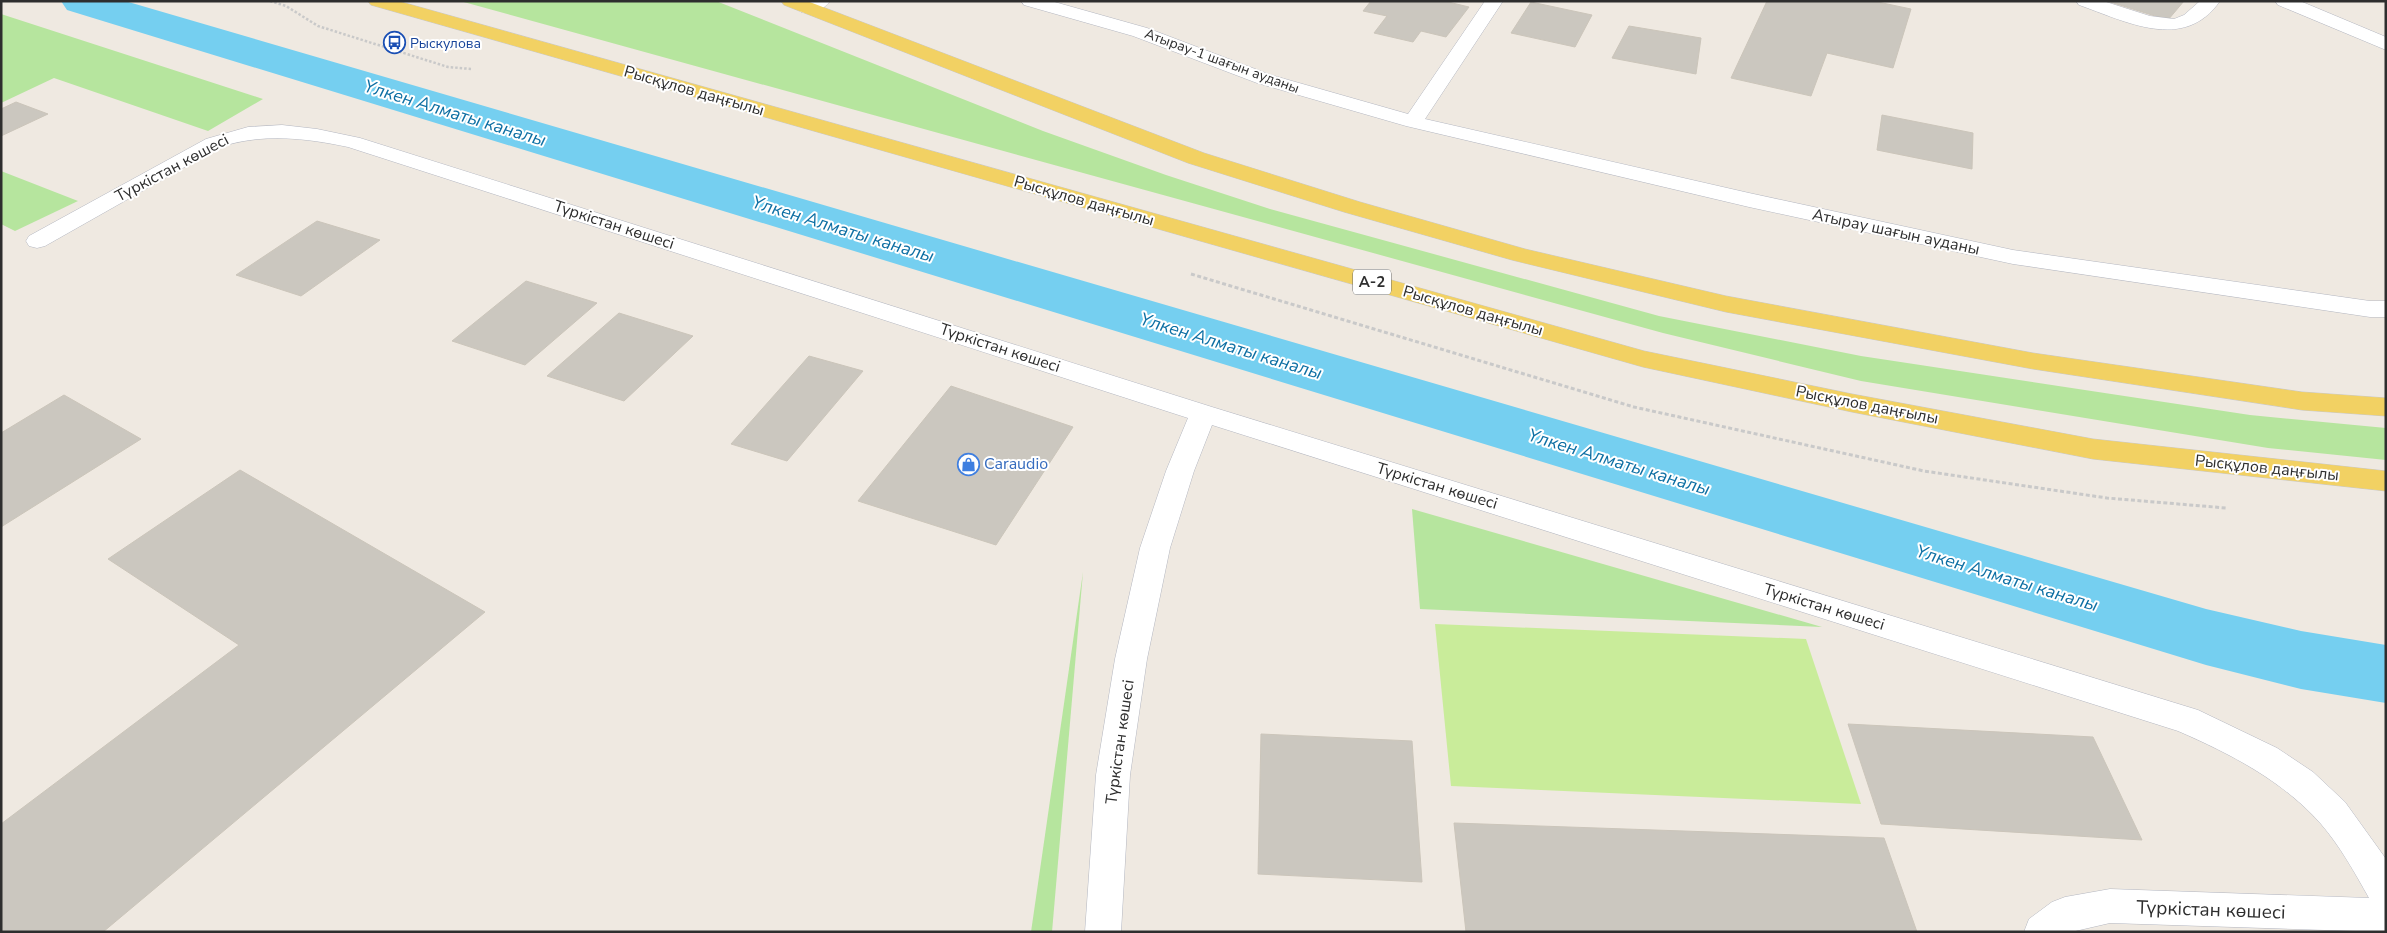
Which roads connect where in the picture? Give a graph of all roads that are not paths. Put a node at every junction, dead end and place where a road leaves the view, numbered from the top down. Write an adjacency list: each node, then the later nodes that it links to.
1 (376, 1): 14 (main road, Рысқұлов даңғылы / A-2)
2 (1494, 1): 9 (street)
3 (2085, 1): 4 (street)
4 (2211, 1)
5 (2284, 1): 8 (street)
6 (1041, 2): 9 (street, Атырау-1 шағын ауданы)
7 (806, 3): 12 (main road)
8 (2386, 44)
9 (1413, 122): 11 (street, Атырау шағын ауданы)
10 (37, 241): 13 (street, Түркістан көшесі)
11 (2386, 310)
12 (2386, 407)
13 (1203, 413): 15 (street, Түркістан көшесі); 17 (street, Түркістан көшесі)
14 (2386, 481)
15 (2386, 893)
16 (2386, 916): 18 (street, Түркістан көшесі)
17 (1103, 932)
18 (2042, 932)

